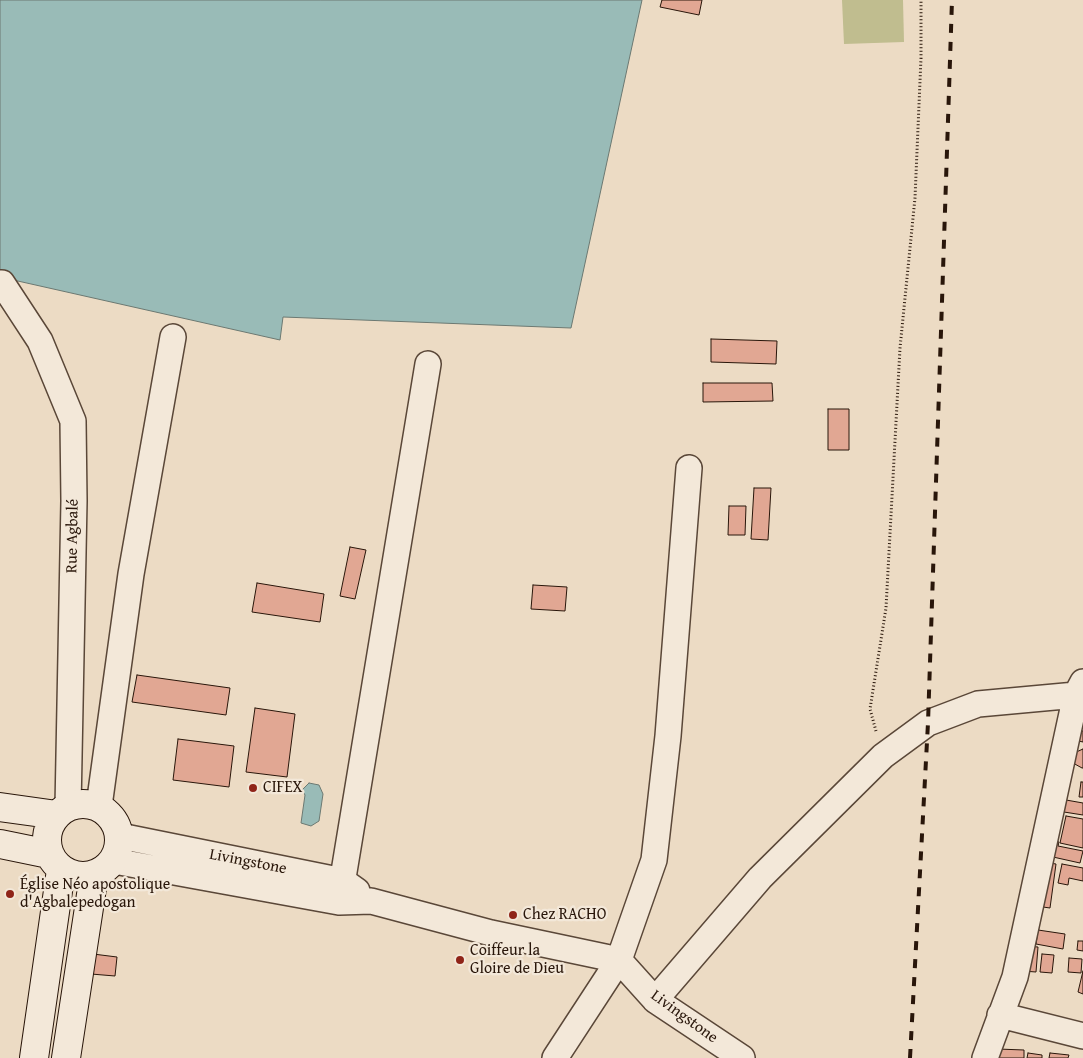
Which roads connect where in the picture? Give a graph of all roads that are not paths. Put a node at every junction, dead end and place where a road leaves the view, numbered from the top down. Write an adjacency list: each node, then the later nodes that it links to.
1 (2, 283): 8 (street, Rue Agbalé)
2 (173, 336): 7 (street)
3 (428, 364): 12 (street)
4 (689, 468): 13 (street)
5 (1081, 691): 14 (street); 15 (street)
6 (0, 806): 8 (street)
7 (99, 806): 8 (street); 10 (street)
8 (62, 811): 11 (street)
9 (0, 844): 11 (street)
10 (109, 857): 11 (street); 12 (street, Livingstone); 18 (street)
11 (55, 862): 17 (street)
12 (341, 891): 13 (street, Livingstone)
13 (619, 960): 14 (street, Livingstone); 19 (street)
14 (655, 1000): 20 (street, Livingstone)
15 (1000, 1015): 16 (street); 21 (street)
16 (1083, 1036)
17 (34, 1058)
18 (66, 1058)
19 (555, 1058)
20 (742, 1058)
21 (985, 1058)

